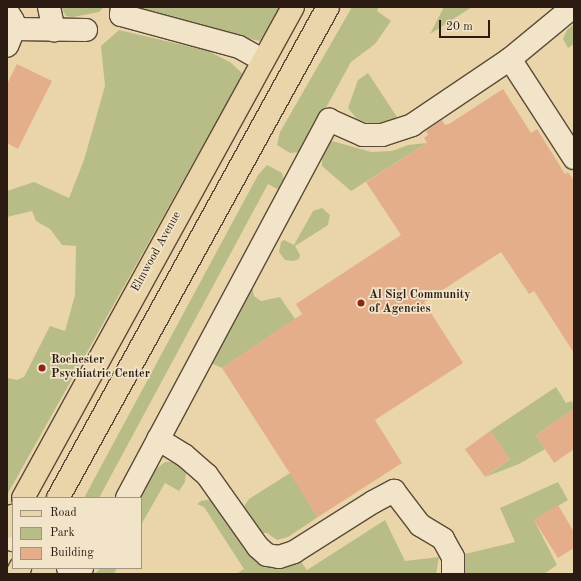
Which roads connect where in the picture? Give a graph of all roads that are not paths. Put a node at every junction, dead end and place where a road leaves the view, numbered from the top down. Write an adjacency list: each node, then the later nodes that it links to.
1 (49, 7): 7 (street)
2 (122, 7): 9 (street)
3 (293, 7): 9 (main road, Elmwood Avenue)
4 (328, 7): 14 (main road)
5 (573, 7): 10 (street)
6 (9, 29): 7 (street)
7 (54, 30): 8 (street)
8 (86, 30)
9 (262, 60): 13 (main road, Elmwood Avenue)
10 (510, 60): 11 (street); 12 (street)
11 (574, 158)
12 (158, 439): 15 (street); 18 (street)
13 (24, 497)
14 (59, 497)
15 (128, 497)
16 (12, 518): 17 (main road)
17 (7, 527)
18 (453, 574)

